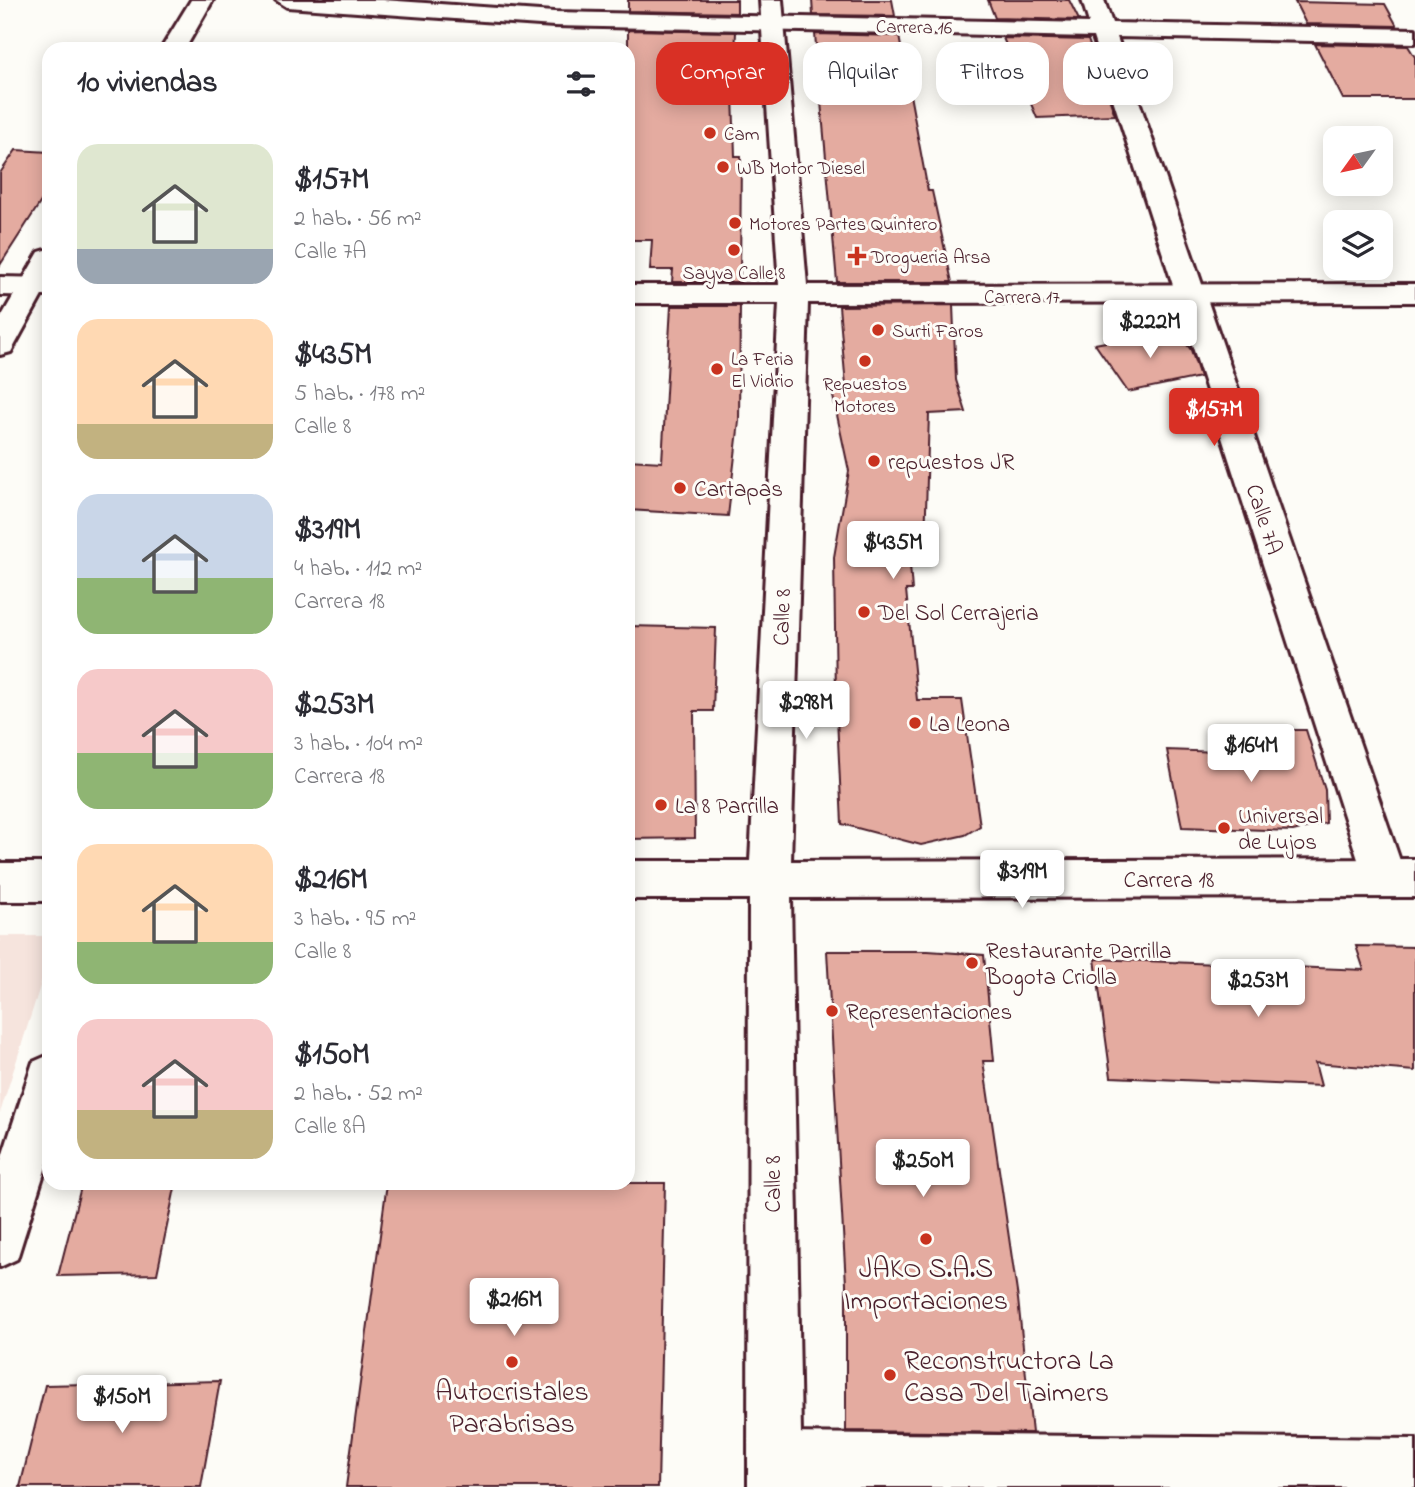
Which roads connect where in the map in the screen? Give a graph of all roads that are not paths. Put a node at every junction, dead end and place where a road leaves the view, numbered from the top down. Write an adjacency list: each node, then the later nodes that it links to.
1 (202, 0): 6 (street)
2 (287, 0): 3 (street, Carrera 16)
3 (772, 13): 4 (street, Carrera 16); 11 (street, Calle 8)
4 (1098, 14): 5 (street, Carrera 16); 12 (street, Calle 7A)
5 (1415, 36)
6 (177, 42)
7 (0, 286): 8 (street)
8 (40, 287): 13 (street)
9 (1415, 293): 12 (street, Carrera 17)
10 (635, 294): 11 (street, Carrera 17)
11 (793, 296): 12 (street, Carrera 17); 15 (street, Calle 8)
12 (1191, 296): 14 (street, Calle 7A)
13 (0, 345)
14 (1400, 878): 15 (street, Carrera 18)
15 (770, 879): 16 (street, Carrera 18); 22 (street, Calle 8)
16 (635, 880)
17 (0, 882): 18 (street)
18 (42, 882)
19 (42, 1101): 20 (street)
20 (0, 1242)
21 (1415, 1466): 22 (street)
22 (775, 1474)

